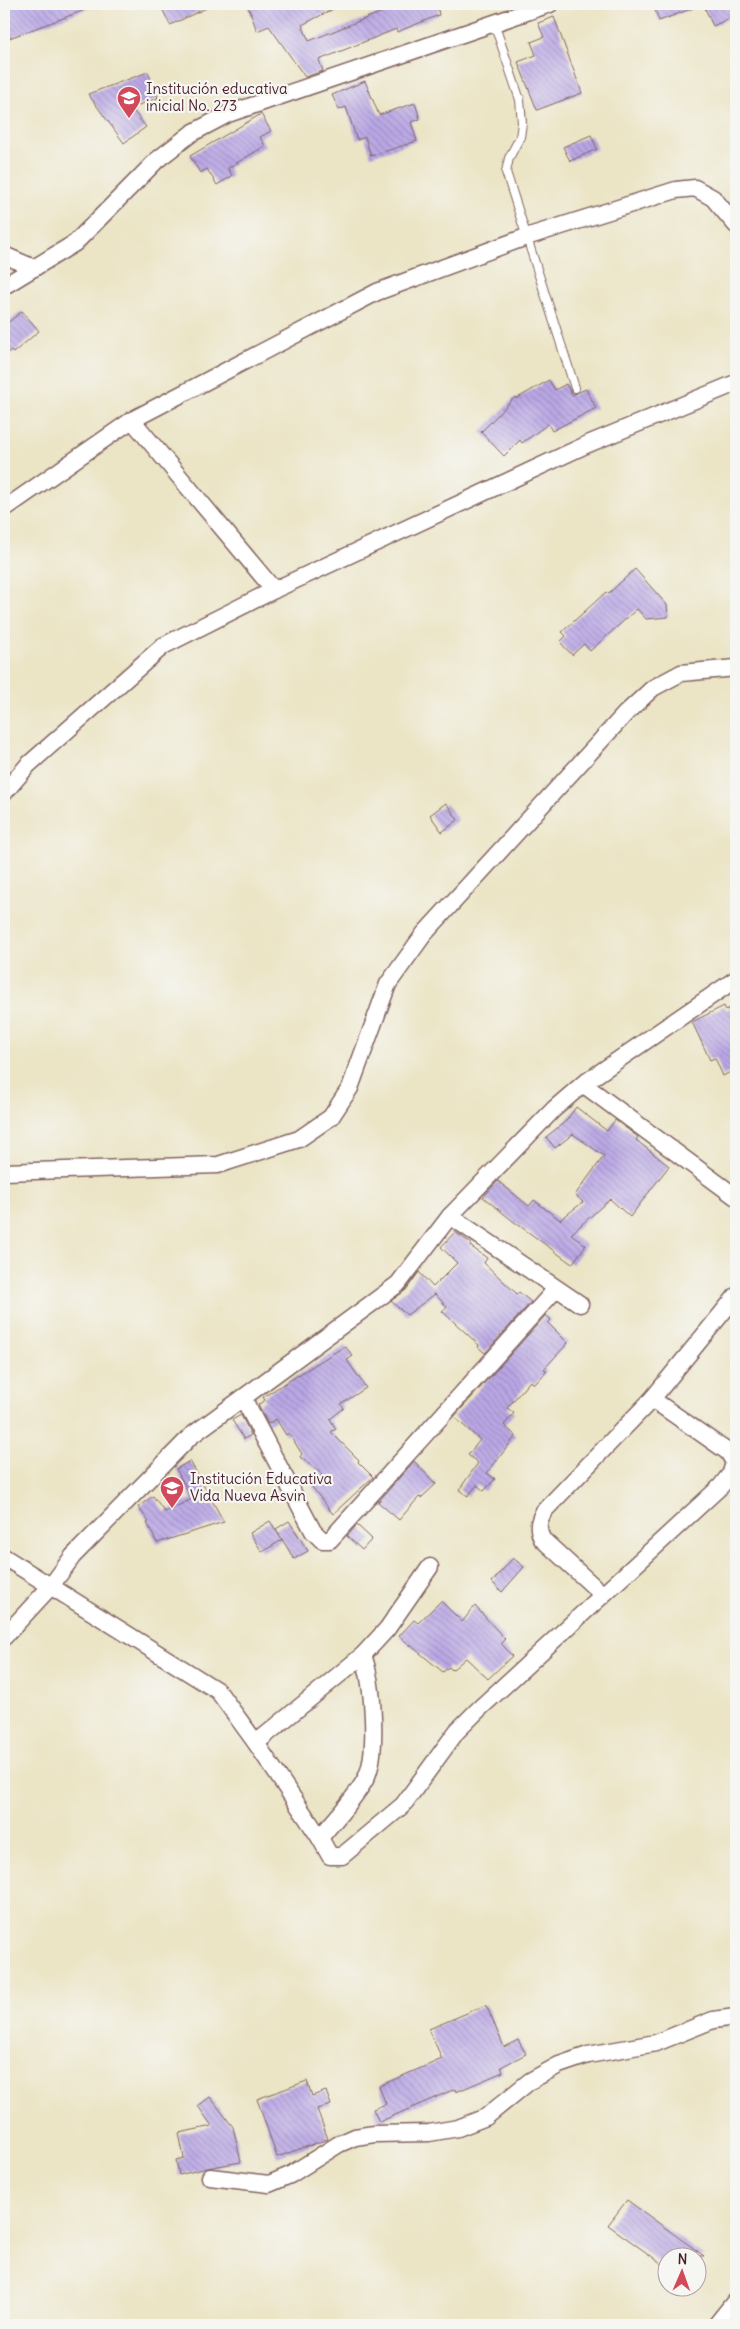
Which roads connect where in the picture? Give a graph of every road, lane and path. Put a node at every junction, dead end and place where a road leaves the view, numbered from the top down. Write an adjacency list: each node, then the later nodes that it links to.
1 (550, 4): 2 (street)
2 (493, 22): 4 (lane); 6 (street)
3 (736, 225): 4 (street)
4 (526, 237): 9 (lane); 10 (street)
5 (4, 255): 6 (street)
6 (34, 268): 7 (street)
7 (4, 286)
8 (736, 383): 12 (street)
9 (575, 388)
10 (132, 420): 11 (street); 12 (street)
11 (4, 509)
12 (274, 590): 14 (street)
13 (736, 668): 17 (street)
14 (4, 793)
15 (736, 980): 16 (street)
16 (583, 1084): 18 (street); 19 (street)
17 (4, 1172)
18 (736, 1197)
19 (450, 1216): 20 (street); 23 (street)
20 (556, 1289): 22 (street); 23 (street)
21 (736, 1296): 24 (street)
22 (580, 1304)
23 (243, 1398): 27 (street)
24 (652, 1399): 28 (street); 28 (street)
25 (4, 1557): 27 (street)
26 (430, 1568): 30 (street)
27 (51, 1586): 29 (street); 31 (street)
28 (602, 1594): 32 (street)
29 (4, 1637)
30 (363, 1655): 31 (street); 32 (street)
31 (256, 1743): 32 (street)
32 (320, 1838)
33 (736, 2017): 34 (street)
34 (210, 2176)
35 (736, 2300): 36 (street)
36 (716, 2325)

